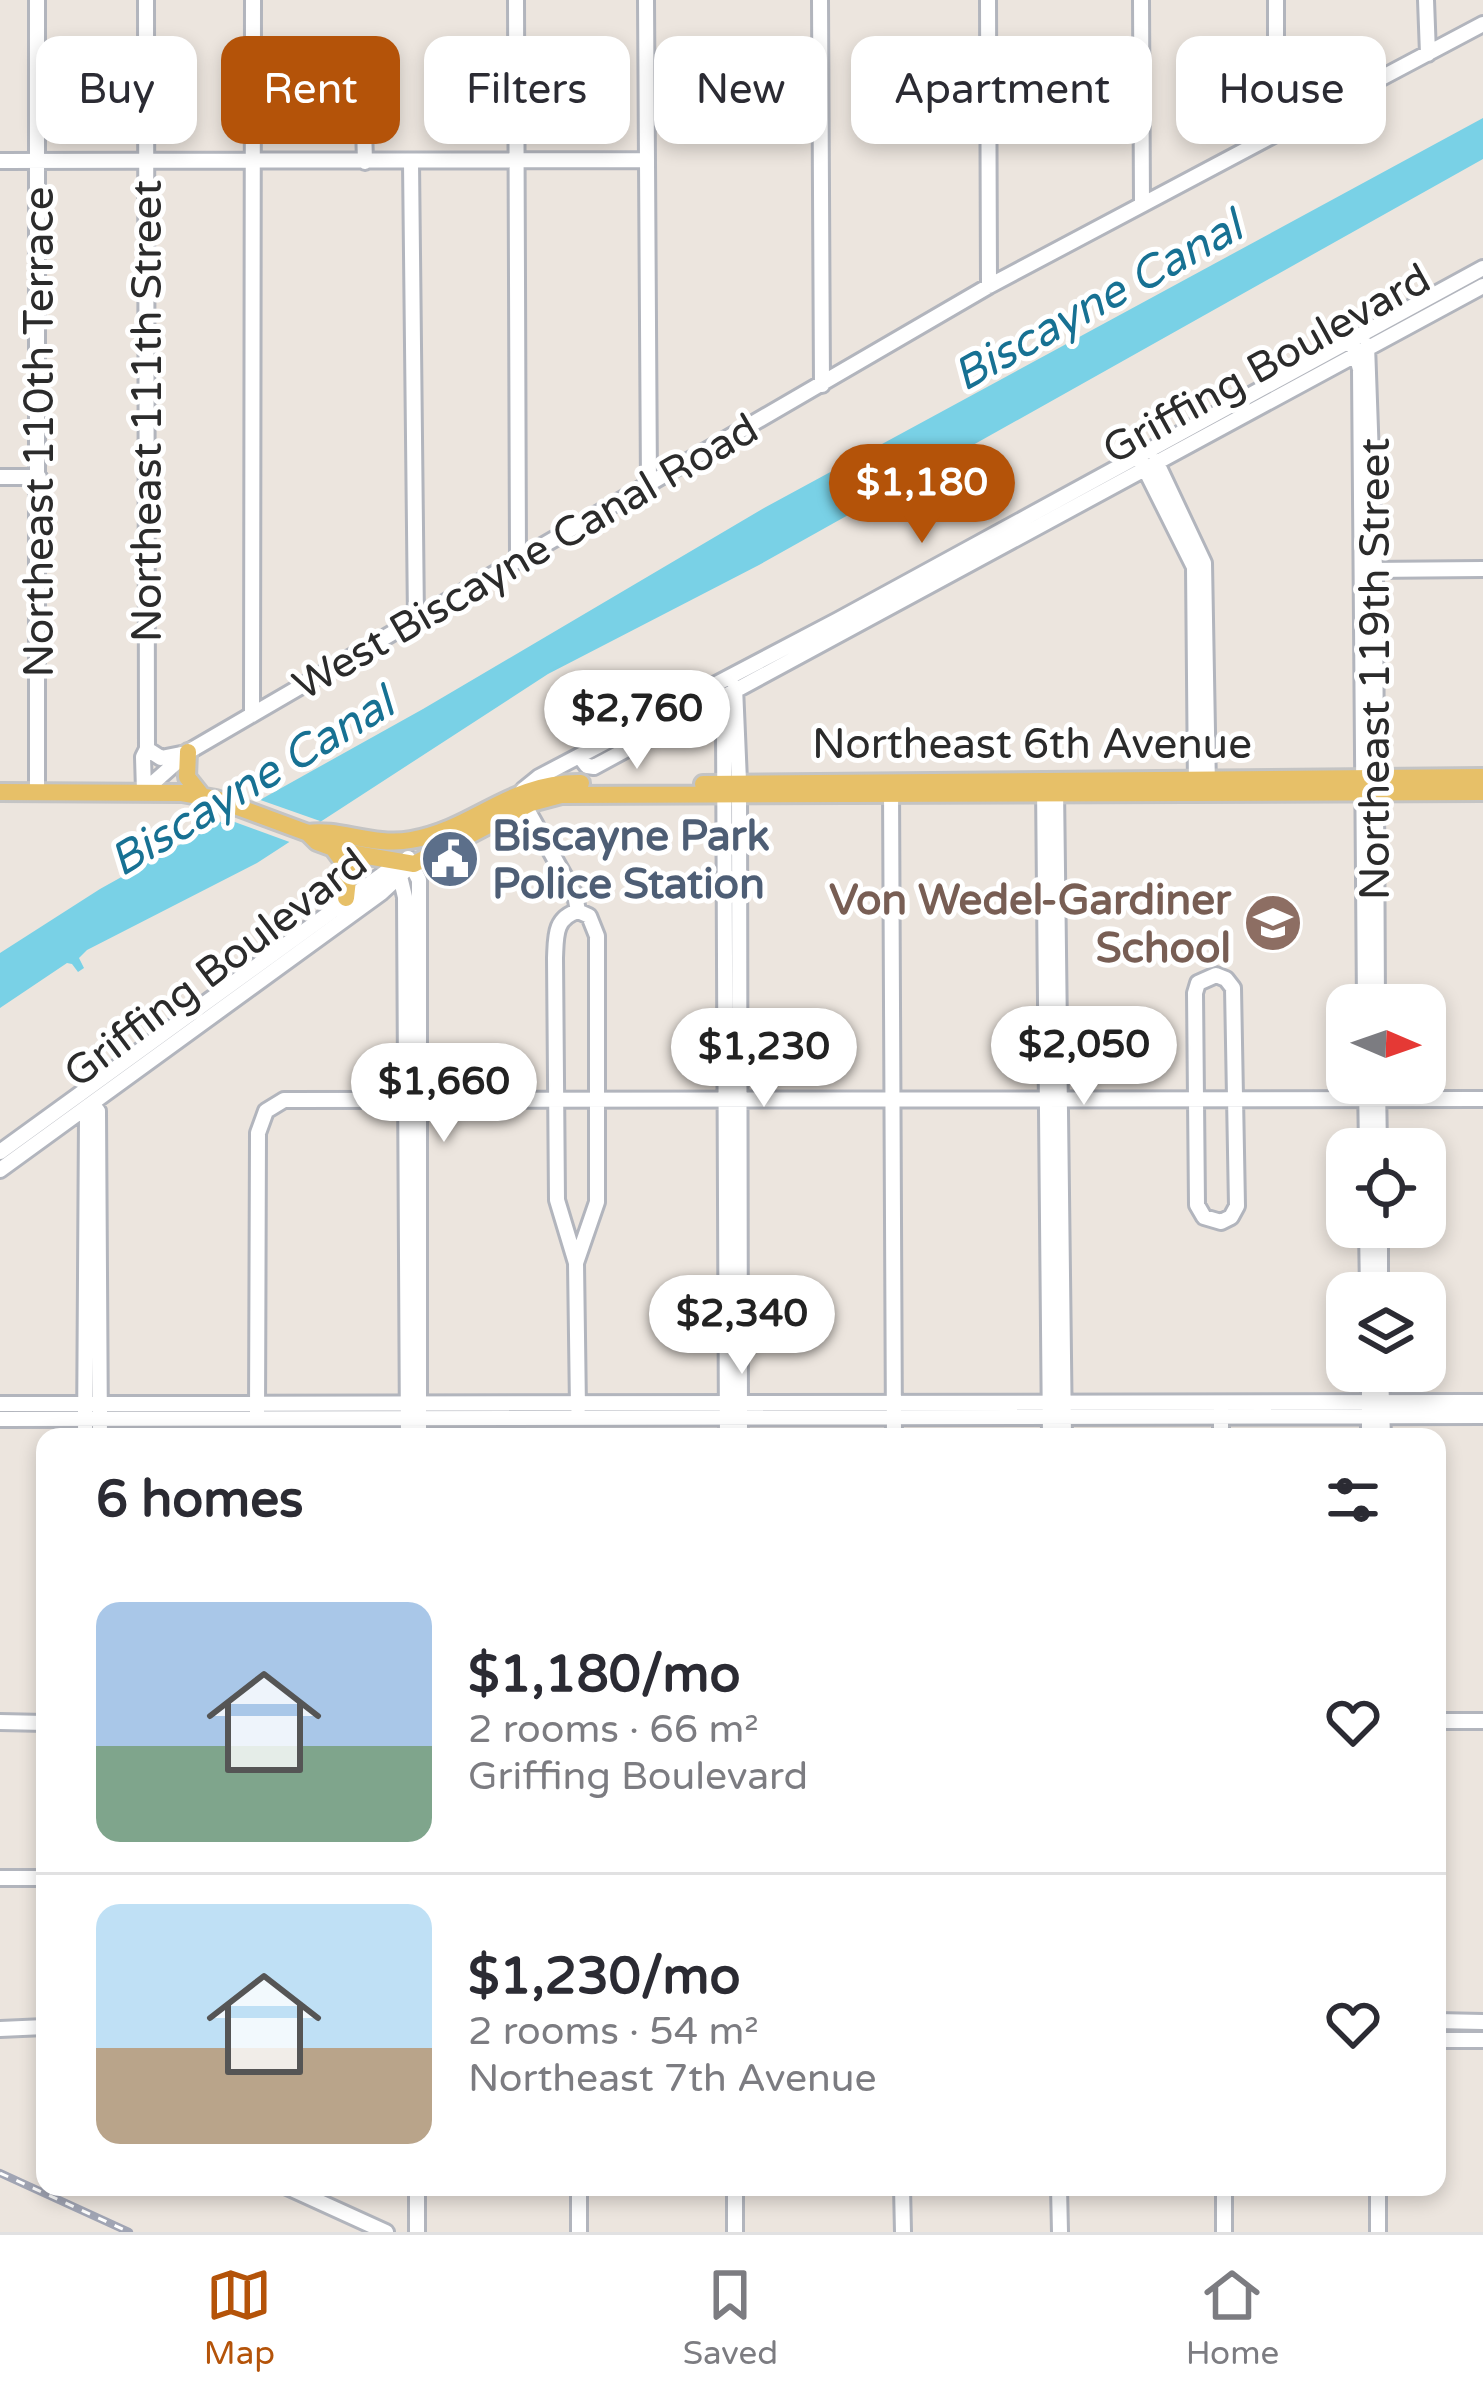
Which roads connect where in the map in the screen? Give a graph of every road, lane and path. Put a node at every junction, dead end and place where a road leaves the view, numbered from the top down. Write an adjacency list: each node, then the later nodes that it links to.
1 (38, 0): 20 (street, Northeast 110th Terrace)
2 (146, 0): 24 (street, Northeast 111th Street)
3 (253, 0): 23 (street)
4 (516, 0): 17 (street)
5 (646, 0): 18 (street)
6 (820, 0): 30 (street)
7 (988, 0): 27 (street)
8 (1141, 0): 25 (street)
9 (1276, 0): 12 (street)
10 (1426, 0): 13 (street)
11 (1483, 24): 13 (street, West Biscayne Canal Road)
12 (1276, 36)
13 (1428, 53): 14 (street, West Biscayne Canal Road)
14 (1386, 75)
15 (364, 144): 21 (street)
16 (1255, 144): 25 (street, West Biscayne Canal Road)
17 (517, 159): 18 (street); 22 (street); 35 (street)
18 (646, 160): 34 (street)
19 (0, 161): 20 (street)
20 (38, 161): 24 (street); 33 (street, Northeast 110th Terrace)
21 (365, 162): 22 (street); 23 (street)
22 (411, 162): 38 (street)
23 (253, 163): 24 (street); 41 (street)
24 (146, 164): 42 (street, Northeast 111th Street)
25 (1142, 204): 27 (street, West Biscayne Canal Road)
26 (1483, 268): 29 (street, Griffing Boulevard)
27 (989, 286): 30 (street, West Biscayne Canal Road)
28 (1483, 286): 29 (street, Griffing Boulevard)
29 (1360, 344): 31 (street, Griffing Boulevard); 37 (street, Northeast 119th Street)
30 (822, 386): 34 (street, West Biscayne Canal Road)
31 (1148, 461): 39 (street, Griffing Boulevard); 47 (street)
32 (0, 477): 33 (street)
33 (39, 477): 51 (street, Northeast 110th Terrace)
34 (649, 485): 35 (street, West Biscayne Canal Road)
35 (518, 560): 38 (street, West Biscayne Canal Road)
36 (1483, 569): 37 (street)
37 (1369, 570): 45 (street, Northeast 119th Street)
38 (416, 620): 41 (street, West Biscayne Canal Road)
39 (735, 684): 40 (street, Griffing Boulevard); 49 (street)
40 (719, 692): 49 (street); 56 (street, Griffing Boulevard)
41 (252, 715): 43 (street, West Biscayne Canal Road)
42 (147, 749): 43 (street); 50 (street, Northeast 111th Street)
43 (188, 752): 50 (street, West Biscayne Canal Road); 54 (main road)
44 (1483, 777): 45 (main road, Northeast 6th Avenue)
45 (1369, 785): 47 (main road, Northeast 6th Avenue); 53 (main road, Northeast 6th Avenue); 66 (street, Northeast 119th Street); 67 (street, Northeast 119th Street)
46 (1050, 786): 47 (main road, Northeast 6th Avenue); 48 (main road, Northeast 6th Avenue); 80 (street)
47 (1202, 786)
48 (891, 787): 49 (main road, Northeast 6th Avenue); 76 (street)
49 (732, 788): 55 (main road, Northeast 6th Avenue); 56 (main road, Northeast 6th Avenue); 75 (street)
50 (145, 790): 51 (main road, Northeast 6th Avenue); 54 (main road, Northeast 6th Avenue)
51 (37, 791): 52 (main road, Northeast 6th Avenue)
52 (0, 792)
53 (1483, 792)
54 (202, 796): 57 (main road, Northeast 6th Avenue)
55 (551, 797): 56 (main road, Griffing Boulevard)
56 (524, 798): 58 (main road, Northeast 6th Avenue); 61 (main road, Griffing Boulevard); 65 (street)
57 (308, 833): 59 (main road, Northeast 6th Avenue); 60 (main road, Northeast 6th Avenue)
58 (420, 838): 59 (main road, Northeast 6th Avenue); 61 (main road, Griffing Boulevard)
59 (381, 842): 61 (main road)
60 (332, 848): 61 (main road, Northeast 6th Avenue); 63 (main road)
61 (405, 865): 62 (street, Griffing Boulevard); 63 (street, Griffing Boulevard); 64 (street); 79 (street)
62 (381, 893): 64 (street); 68 (street, Griffing Boulevard)
63 (346, 898): 68 (street, Griffing Boulevard)
64 (405, 904): 79 (street)
65 (578, 911): 73 (street); 74 (street)
66 (1365, 984)
67 (1376, 984)
68 (228, 993): 69 (street, Griffing Boulevard); 81 (street, Griffing Boulevard)
69 (92, 1085): 81 (street); 82 (street, Griffing Boulevard)
70 (1326, 1093): 72 (street)
71 (1446, 1096): 78 (street)
72 (1237, 1098): 77 (street); 77 (street); 77 (street)
73 (556, 1099): 74 (street); 79 (street); 83 (street)
74 (599, 1099): 75 (street); 83 (street)
75 (732, 1099): 76 (street); 88 (street)
76 (891, 1099): 80 (street); 89 (street)
77 (1195, 1099): 80 (street)
78 (1483, 1099)
79 (413, 1100): 91 (street); 96 (street)
80 (1053, 1101): 93 (street)
81 (92, 1104): 82 (street, Griffing Boulevard); 95 (street)
82 (4, 1159)
83 (576, 1263): 92 (street)
84 (1372, 1392): 94 (street)
85 (1378, 1392): 94 (street)
86 (1483, 1402): 94 (street)
87 (0, 1404): 95 (street)
88 (733, 1409): 89 (street); 92 (street); 103 (street); 104 (street)
89 (893, 1409): 93 (street); 105 (street)
90 (1221, 1409): 93 (street); 94 (street); 108 (street)
91 (414, 1410): 92 (street); 96 (street); 101 (street); 102 (street)
92 (578, 1410)
93 (1057, 1410): 106 (street); 107 (street)
94 (1375, 1410): 97 (street); 109 (street); 110 (street)
95 (92, 1411): 96 (street); 98 (street); 99 (street); 100 (street)
96 (257, 1411)
97 (1483, 1416)
98 (0, 1419)
99 (87, 1428)
100 (97, 1428)
101 (410, 1428)
102 (417, 1428)
103 (729, 1428)
104 (738, 1428)
105 (894, 1428)
106 (1052, 1428)
107 (1062, 1428)
108 (1221, 1428)
109 (1371, 1428)
110 (1380, 1428)
111 (1446, 1720): 112 (street)
112 (1483, 1721)
113 (0, 1722): 114 (street)
114 (36, 1723)
115 (0, 1878): 116 (street)
116 (36, 1878)
117 (1446, 2021): 118 (street)
118 (1483, 2022)
119 (36, 2028): 120 (street)
120 (0, 2030)
121 (1446, 2040): 122 (street)
122 (1483, 2040)
123 (307, 2196): 131 (street)
124 (417, 2196): 132 (street)
125 (579, 2196): 133 (street)
126 (735, 2196): 134 (street)
127 (902, 2196): 135 (street)
128 (1059, 2196): 136 (street)
129 (1224, 2196): 137 (street)
130 (1378, 2196): 138 (street)
131 (386, 2232)
132 (417, 2232)
133 (579, 2232)
134 (735, 2232)
135 (903, 2232)
136 (1060, 2232)
137 (1224, 2232)
138 (1378, 2232)

